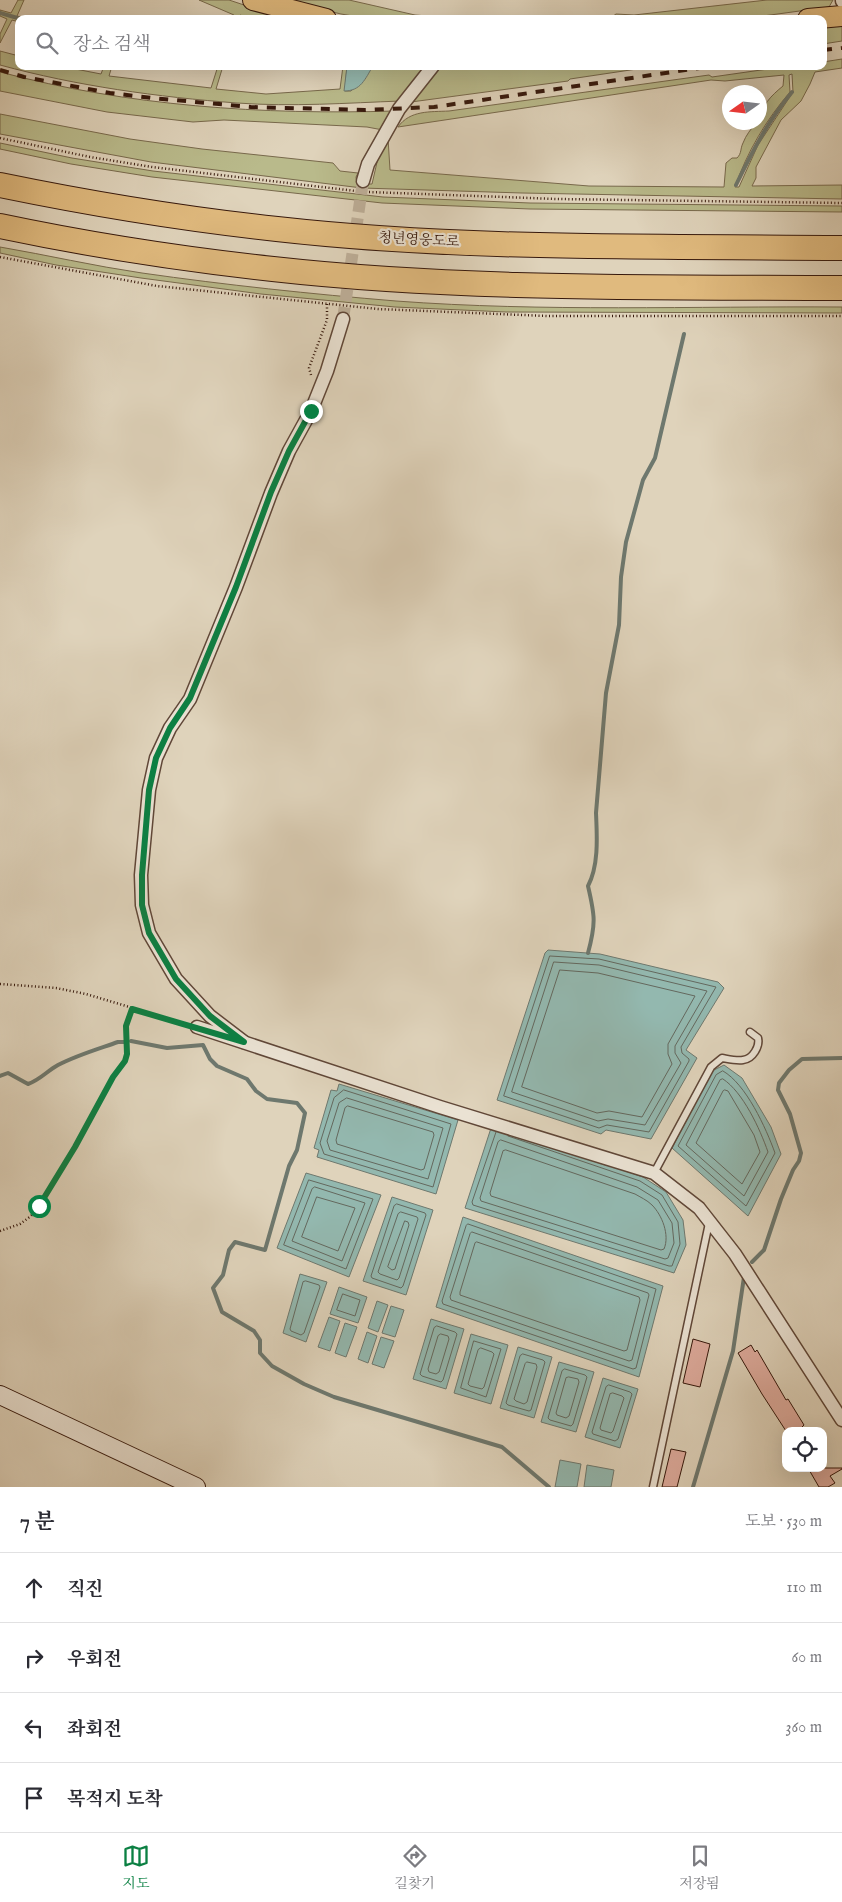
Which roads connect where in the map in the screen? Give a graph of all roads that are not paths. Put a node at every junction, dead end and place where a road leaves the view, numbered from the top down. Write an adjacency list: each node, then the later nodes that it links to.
1 (253, 0): 2 (main road)
2 (311, 15)
3 (842, 16): 4 (main road)
4 (827, 17)
5 (429, 70): 6 (street)
6 (363, 181)
7 (0, 185): 9 (highway, 청년영웅도로)
8 (0, 226): 10 (highway)
9 (842, 248)
10 (842, 288)
11 (343, 319): 14 (street)
12 (196, 1027): 14 (street)
13 (750, 1032): 15 (lane)
14 (244, 1042): 15 (street)
15 (654, 1173): 16 (street)
16 (709, 1221): 18 (street); 20 (lane)
17 (0, 1395): 19 (street)
18 (842, 1420)
19 (196, 1487)
20 (653, 1487)

